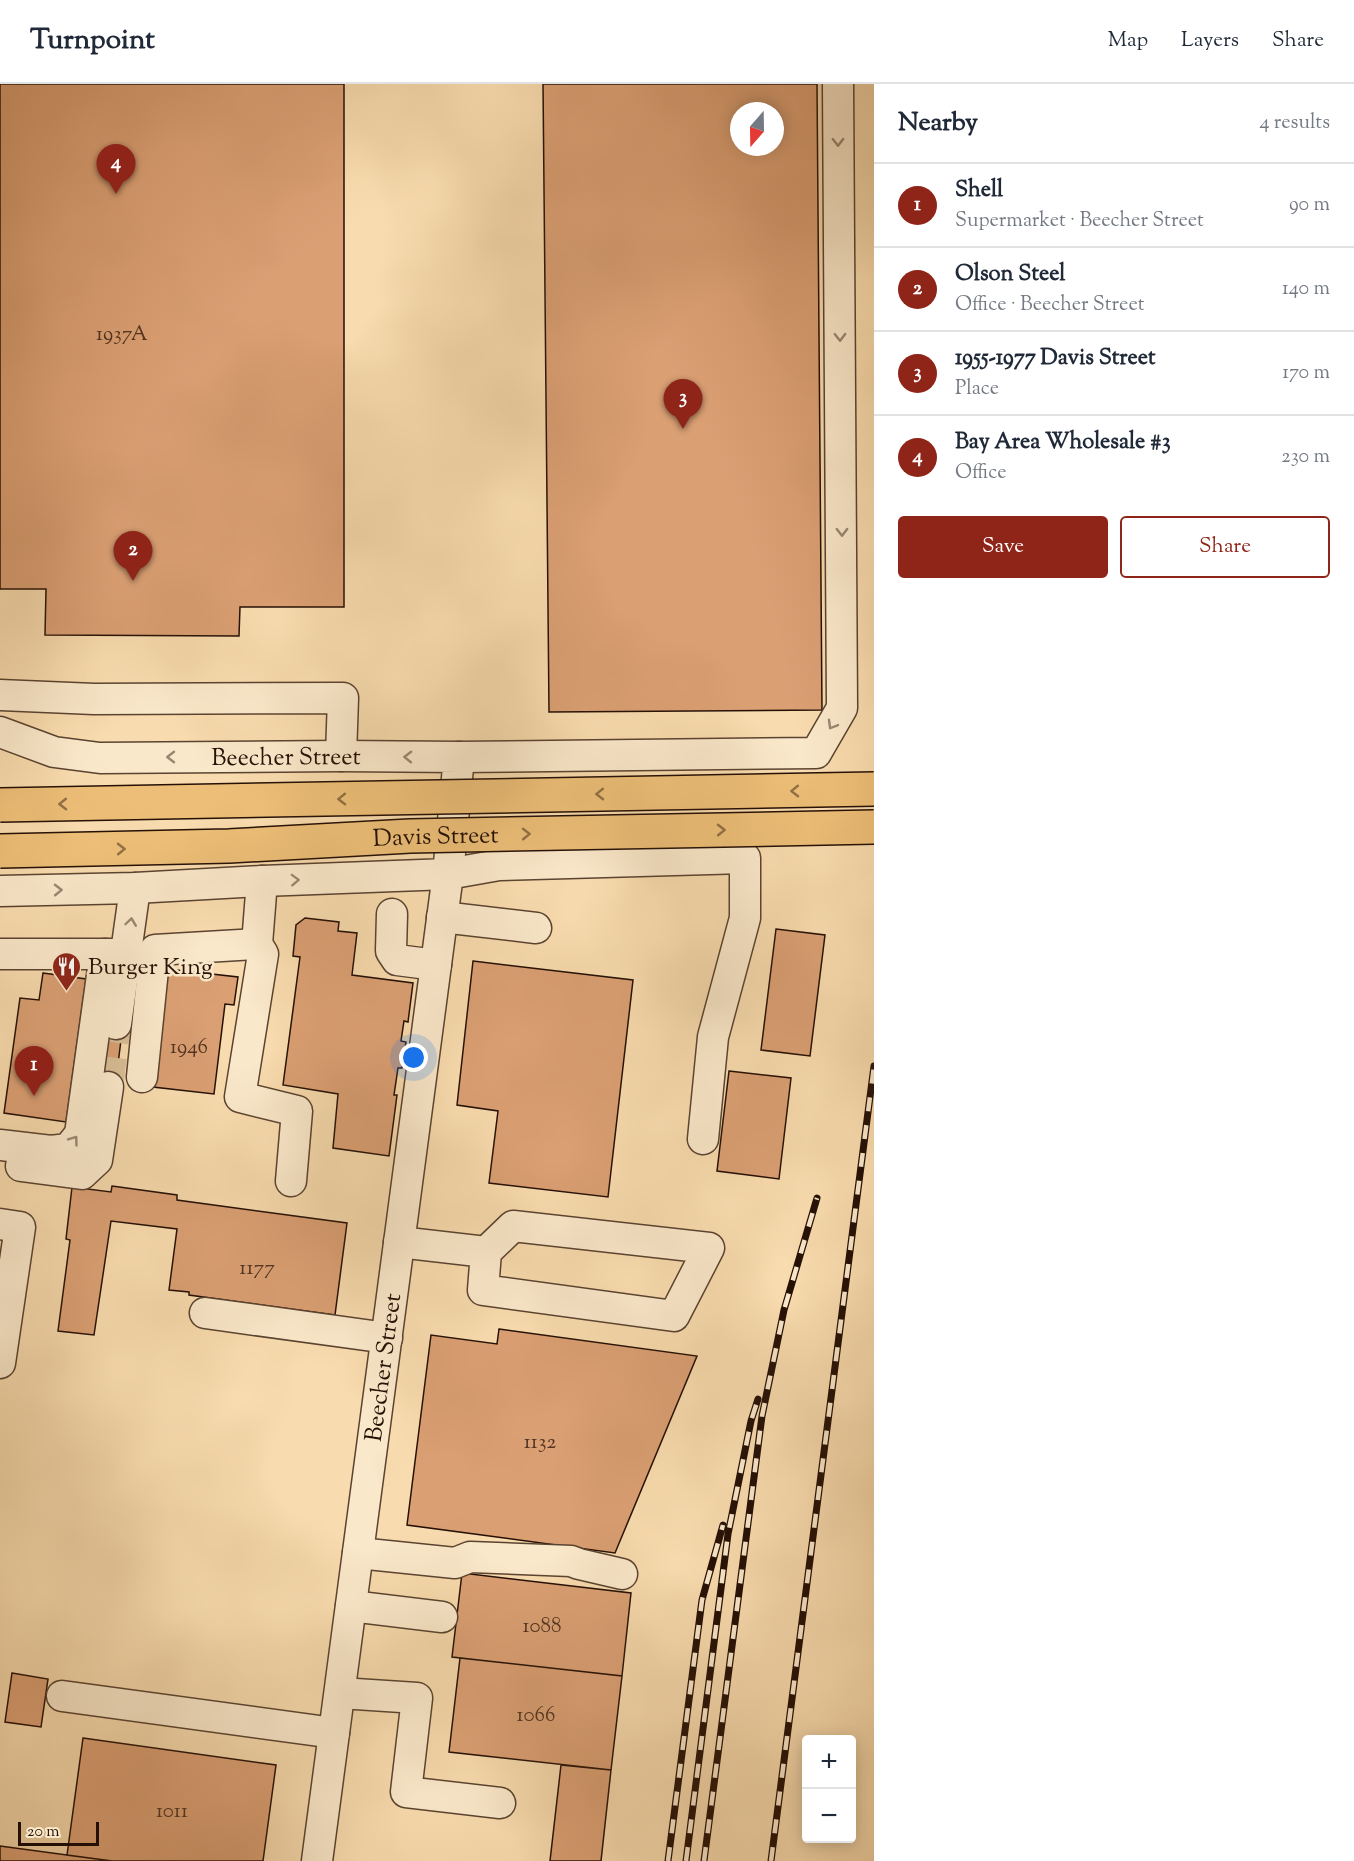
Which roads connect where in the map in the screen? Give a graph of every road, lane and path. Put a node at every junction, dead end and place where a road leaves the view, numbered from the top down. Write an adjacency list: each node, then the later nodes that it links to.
1 (838, 84): 5 (street, one-way to 5)
2 (0, 695): 4 (street)
3 (0, 732): 4 (street, Beecher Street, one-way to 3)
4 (341, 756): 5 (street, Beecher Street, one-way to 4)
5 (459, 757): 10 (street, Beecher Street)
6 (874, 789): 7 (main road, Davis Street, one-way to 7, bridge)
7 (0, 805)
8 (874, 827): 9 (main road, Davis Street, one-way to 8, bridge)
9 (0, 851)
10 (448, 874): 11 (street, one-way to 10); 15 (street, Beecher Street); 24 (street)
11 (262, 881): 12 (street); 17 (street)
12 (135, 888): 13 (street, one-way to 12); 19 (street, one-way to 12)
13 (0, 891)
14 (392, 914): 20 (street)
15 (442, 917): 16 (street); 20 (street, Beecher Street)
16 (536, 928)
17 (257, 944): 22 (street); 27 (street)
18 (0, 954): 19 (street)
19 (115, 954): 21 (street); 25 (street, one-way to 19)
20 (436, 965): 29 (street, Beecher Street)
21 (116, 1024)
22 (141, 1077)
23 (108, 1087): 26 (street)
24 (703, 1139)
25 (0, 1145)
26 (0, 1163)
27 (291, 1181)
28 (0, 1224): 33 (street)
29 (399, 1242): 30 (street); 32 (street, Beecher Street)
30 (486, 1252): 30 (street)
31 (205, 1313): 32 (street)
32 (387, 1338): 34 (street, Beecher Street)
33 (0, 1363)
34 (358, 1553): 35 (street); 36 (street, Beecher Street)
35 (622, 1574)
36 (351, 1606): 37 (street); 38 (street, Beecher Street)
37 (442, 1617)
38 (340, 1693): 40 (street, Beecher Street); 41 (street)
39 (62, 1696): 40 (street)
40 (334, 1732): 42 (street, Beecher Street)
41 (500, 1803)
42 (317, 1861)

